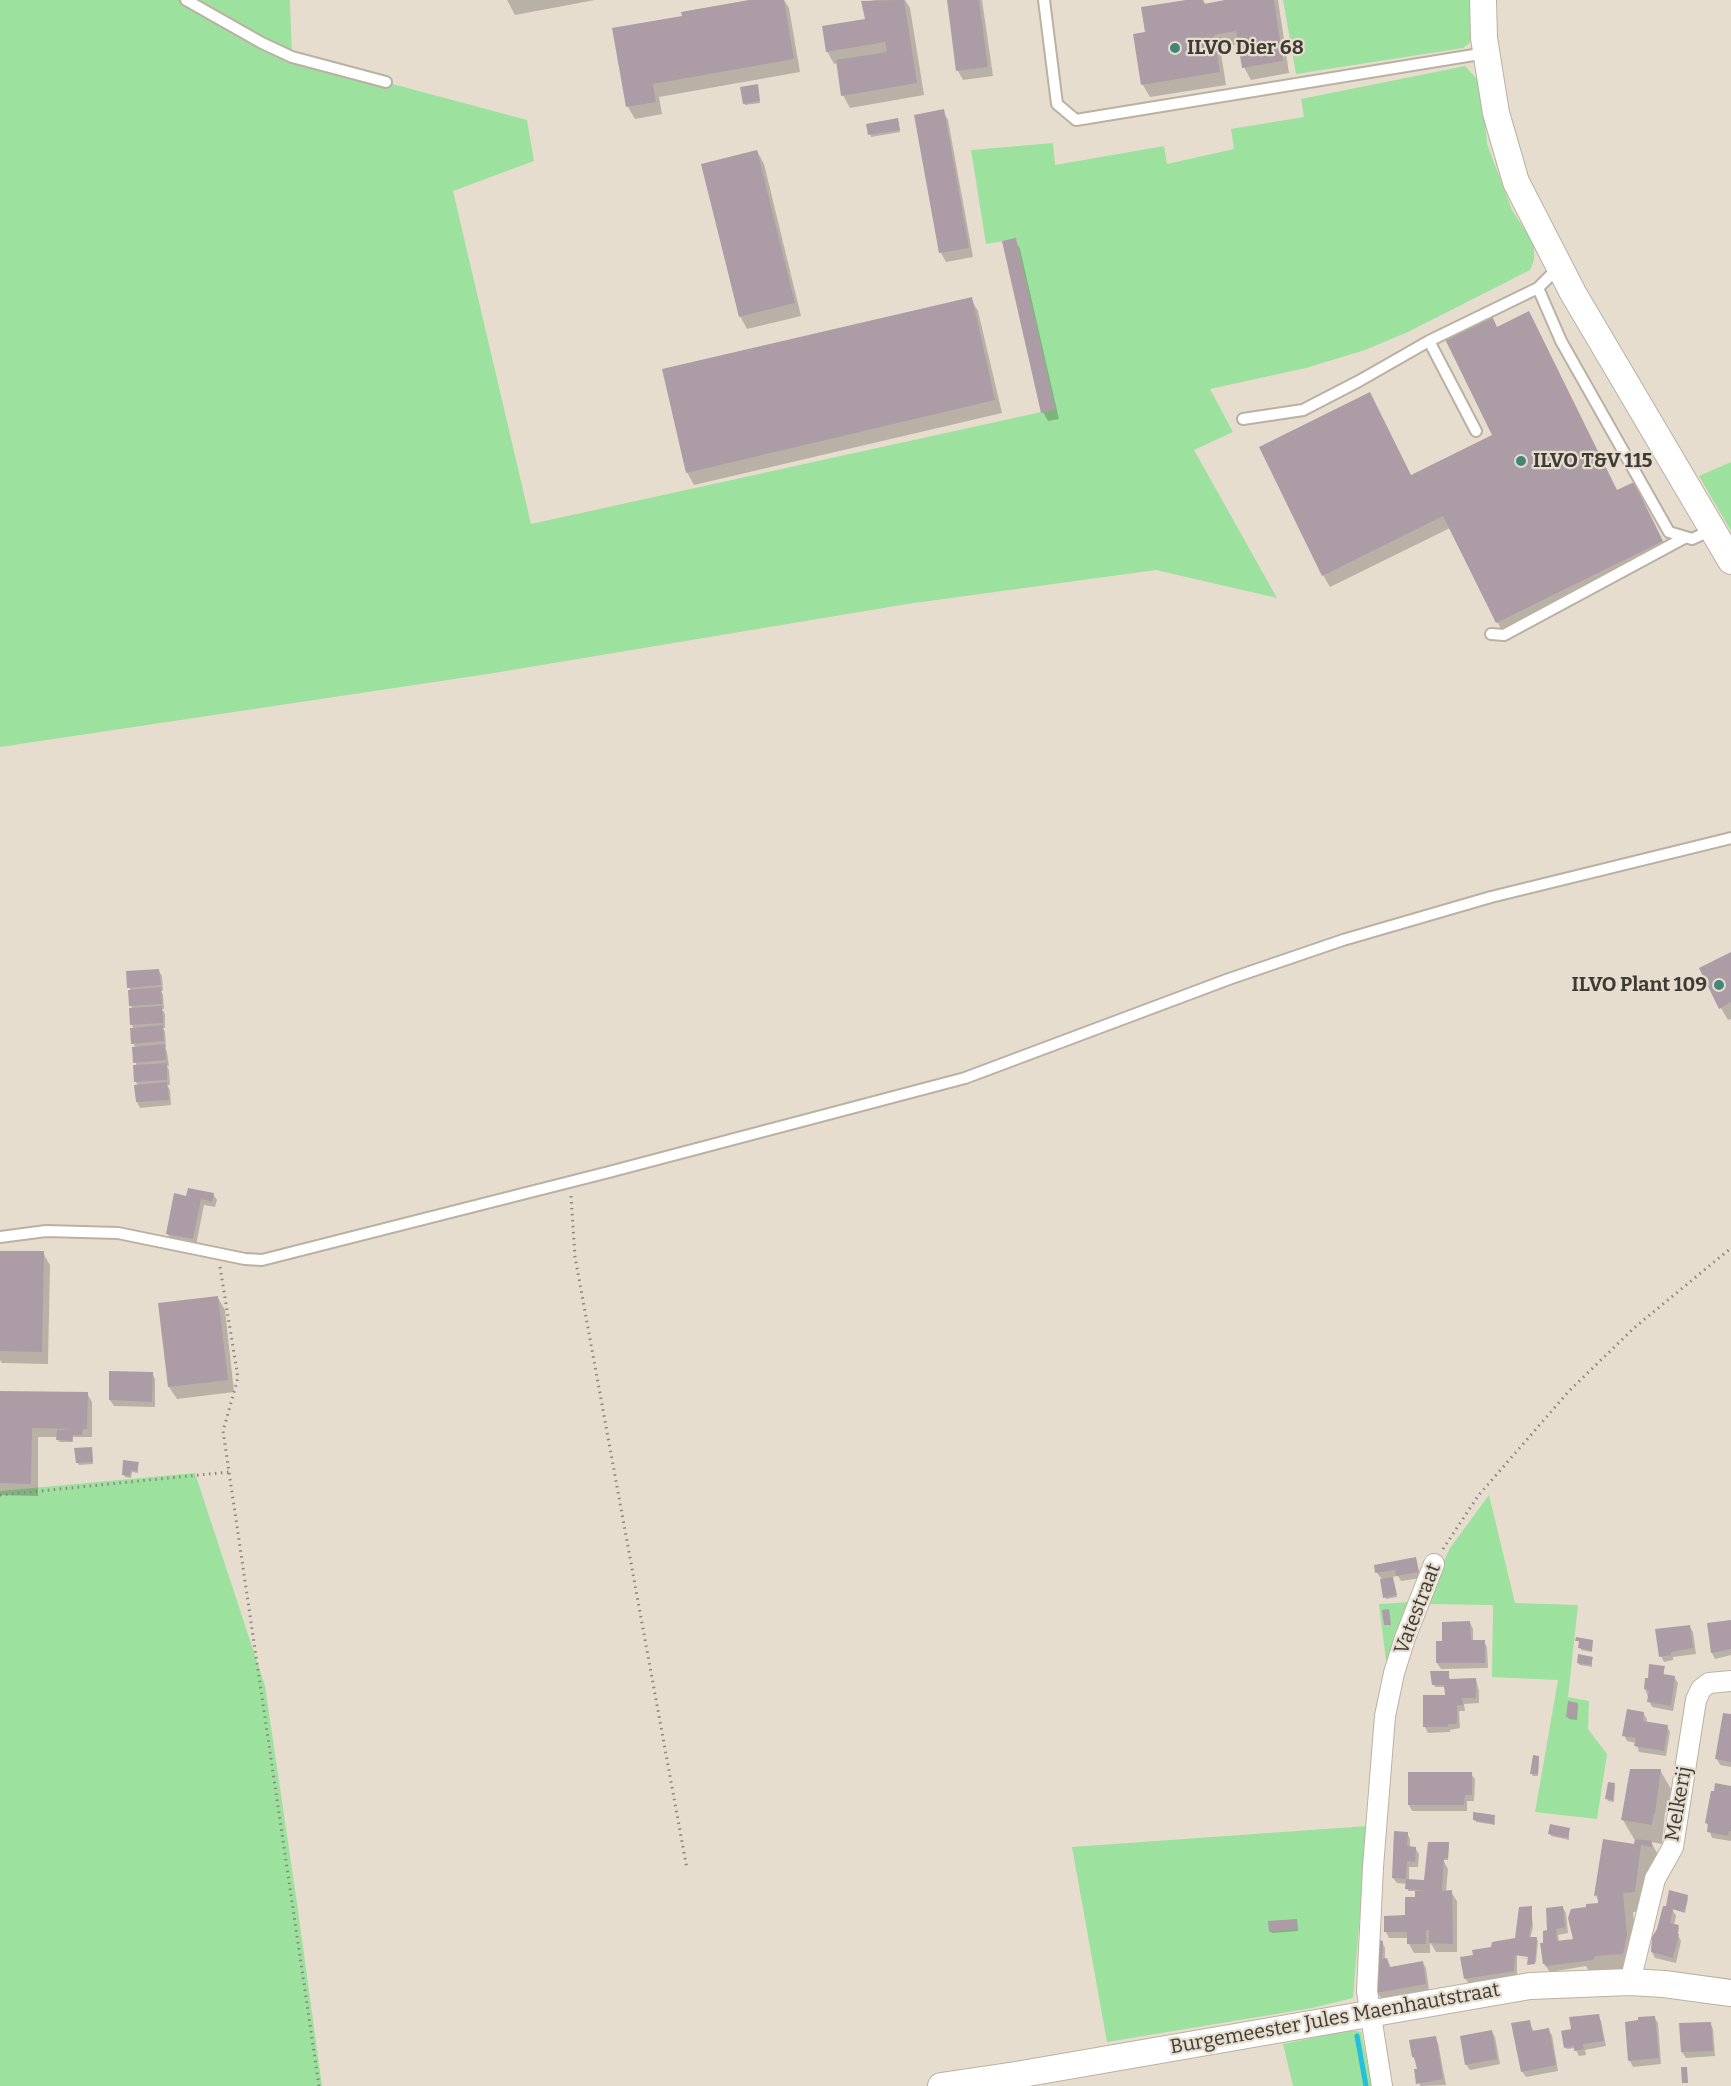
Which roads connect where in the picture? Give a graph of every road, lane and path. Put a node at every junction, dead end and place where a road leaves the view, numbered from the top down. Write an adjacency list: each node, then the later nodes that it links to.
1 (186, 0): 5 (lane)
2 (1044, 0): 4 (lane)
3 (1483, 0): 4 (street)
4 (1487, 53): 6 (street)
5 (386, 82)
6 (1559, 267): 7 (lane); 11 (street)
7 (1538, 288): 8 (lane); 12 (lane)
8 (1429, 341): 9 (lane); 10 (lane)
9 (1243, 419)
10 (1476, 431)
11 (1712, 530): 12 (lane); 13 (street)
12 (1686, 537): 14 (lane)
13 (1731, 561)
14 (1491, 634)
15 (1731, 838): 16 (lane)
16 (570, 1182): 19 (lane); 24 (path)
17 (0, 1237): 19 (lane)
18 (1731, 1248): 22 (path, Vatestraat)
19 (218, 1253): 20 (path)
20 (229, 1472): 21 (path); 28 (path)
21 (0, 1495)
22 (1434, 1564): 27 (street, Vatestraat)
23 (1731, 1681): 25 (street, Melkerij)
24 (687, 1869)
25 (1630, 1982): 26 (street, Burgemeester Jules Maenhautstraat); 27 (street, Burgemeester Jules Maenhautstraat)
26 (1731, 1993)
27 (1370, 2013): 29 (street, Burgemeester Jules Maenhautstraat); 30 (street, Vatestraat)
28 (319, 2086)
29 (941, 2086)
30 (1382, 2086)

